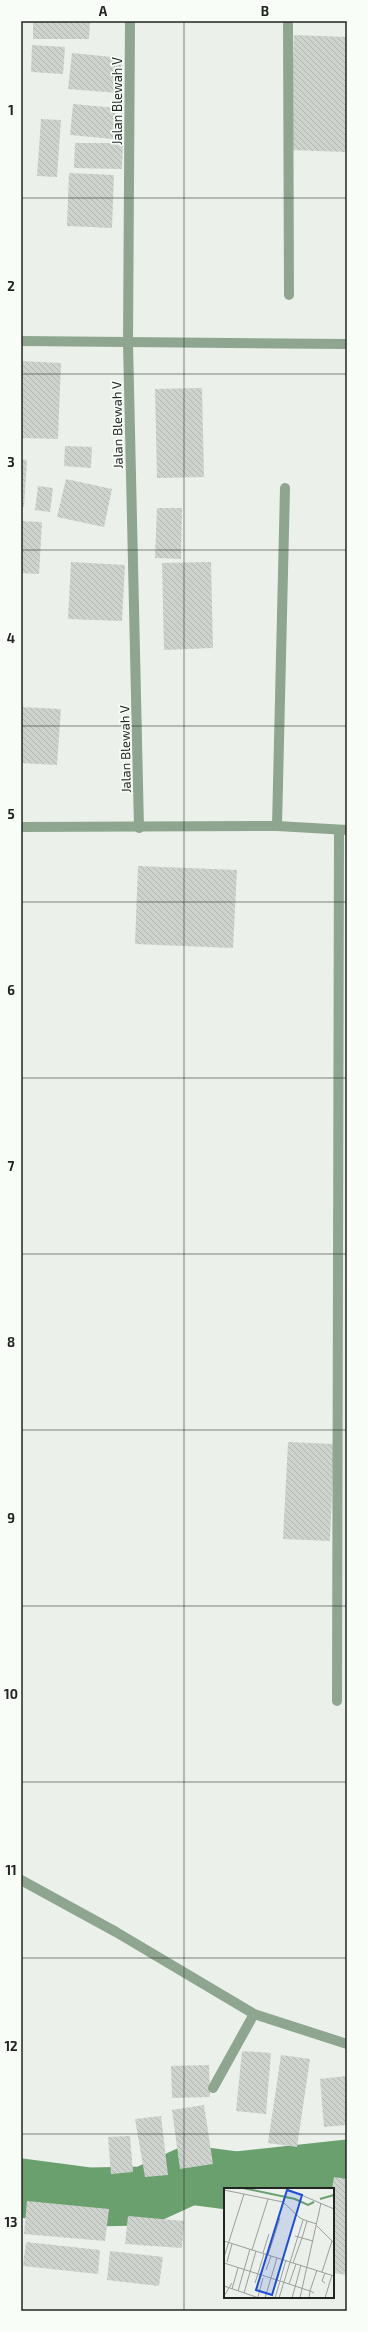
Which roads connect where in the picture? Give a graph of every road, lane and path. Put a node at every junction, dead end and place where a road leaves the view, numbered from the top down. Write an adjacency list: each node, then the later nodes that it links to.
1 (130, 21): 5 (street, Jalan Blewah V)
2 (288, 21): 3 (street)
3 (289, 295)
4 (21, 341): 5 (street)
5 (128, 343): 6 (street); 10 (street, Jalan Blewah V)
6 (347, 344)
7 (285, 488): 8 (street)
8 (277, 826): 10 (street); 11 (street)
9 (21, 827): 10 (street)
10 (139, 828)
11 (343, 830): 12 (street)
12 (337, 1702)
13 (21, 1880): 14 (street)
14 (254, 2014): 15 (street); 16 (street)
15 (347, 2044)
16 (213, 2088)

